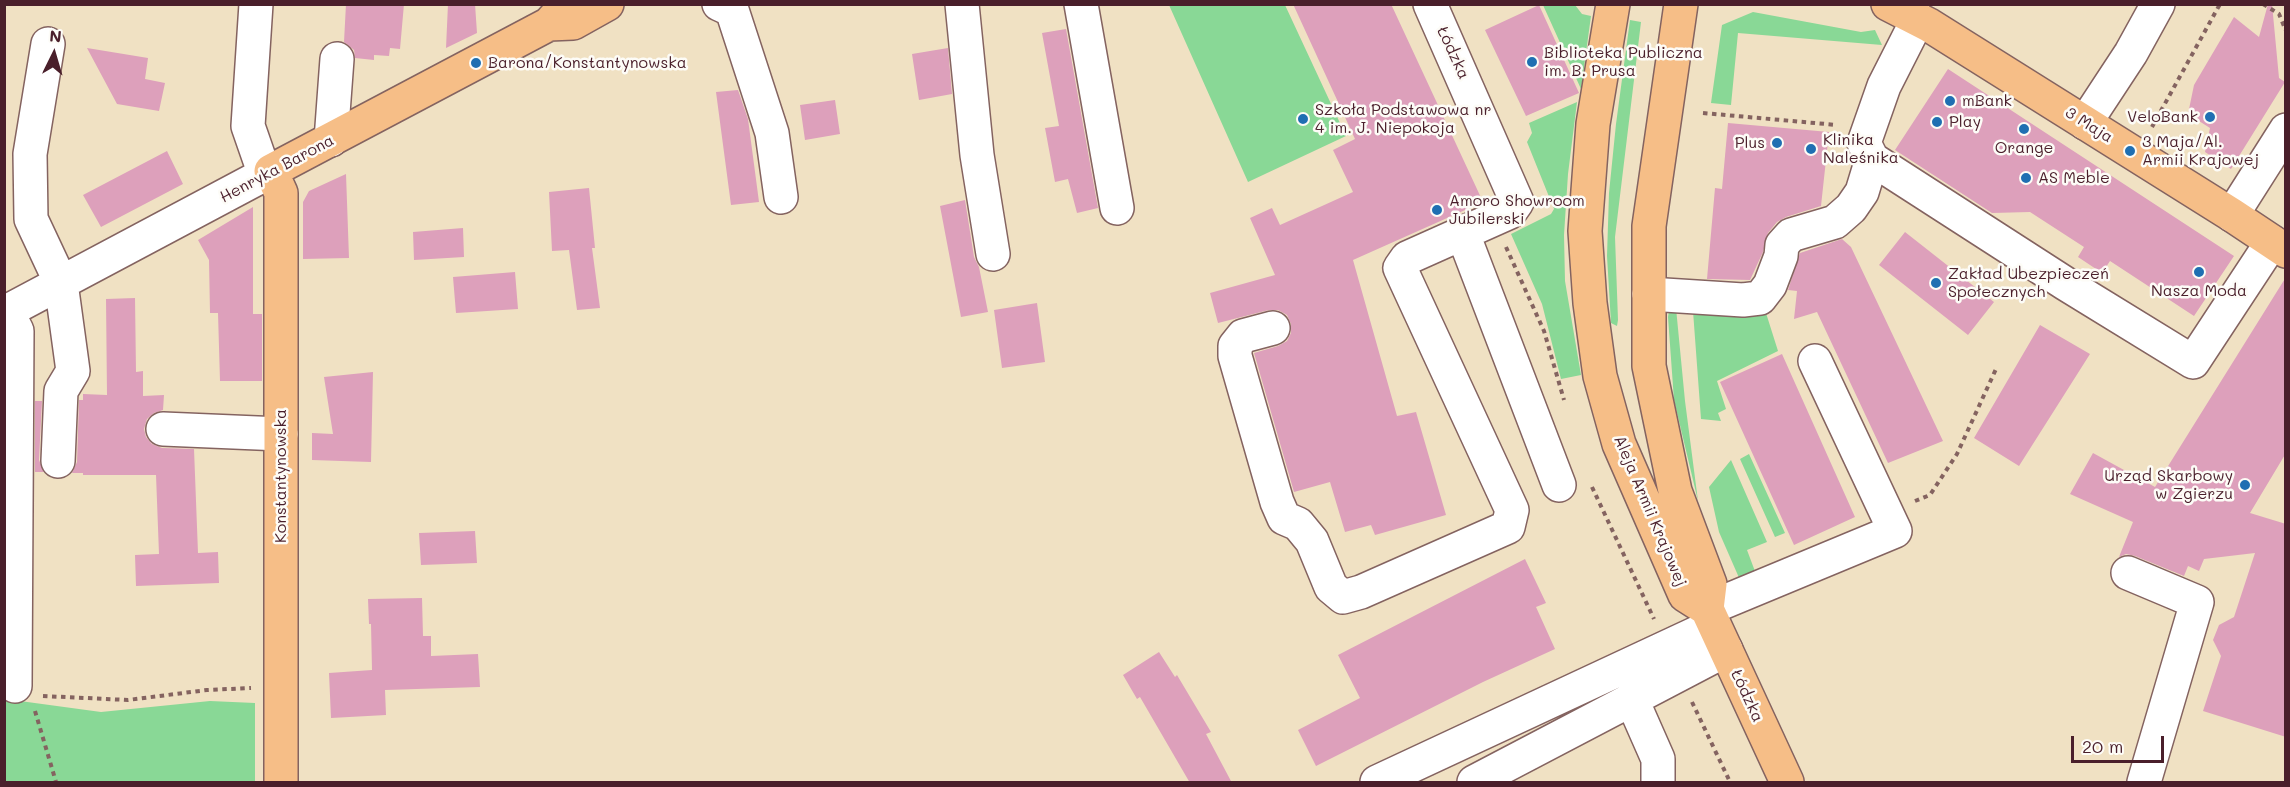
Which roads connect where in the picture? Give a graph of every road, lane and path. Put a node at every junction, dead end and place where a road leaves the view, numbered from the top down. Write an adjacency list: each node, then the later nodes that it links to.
1 (256, 4): 24 (street)
2 (608, 4): 13 (main road, Henryka Barona)
3 (719, 4): 25 (street)
4 (962, 4): 30 (street)
5 (1081, 4): 26 (street)
6 (1430, 4): 28 (street, Łódzka)
7 (1613, 4): 45 (main road, Aleja Armii Krajowej)
8 (1681, 4): 32 (main road, Aleja Armii Krajowej)
9 (1888, 4): 14 (main road, 3 Maja)
10 (2158, 4): 19 (street)
11 (2220, 4): 21 (path)
12 (2263, 4): 15 (path)
13 (558, 14): 22 (main road, Henryka Barona)
14 (1930, 16): 19 (main road, 3 Maja); 23 (street)
15 (2286, 31)
16 (48, 44): 31 (street)
17 (337, 59): 22 (street)
18 (1703, 113): 23 (path)
19 (2085, 123): 27 (main road, 3 Maja)
20 (2286, 130): 27 (street)
21 (2149, 133)
22 (331, 140): 24 (main road, Henryka Barona)
23 (1871, 143): 29 (street); 32 (street)
24 (268, 173): 31 (street, Henryka Barona); 40 (main road, Konstantynowska)
25 (781, 197)
26 (1117, 208)
27 (2232, 215): 29 (main road, 3 Maja)
28 (1463, 234): 34 (street); 42 (street)
29 (2279, 246)
30 (993, 254)
31 (61, 283): 33 (street, Henryka Barona); 38 (street)
32 (1649, 294): 45 (main road, Aleja Armii Krajowej)
33 (6, 312): 37 (street)
34 (1273, 328)
35 (1815, 361): 43 (street)
36 (1996, 369): 43 (path)
37 (17, 390): 38 (street); 46 (street)
38 (61, 392): 41 (street)
39 (163, 429): 40 (street)
40 (281, 434): 47 (main road, Konstantynowska)
41 (58, 461)
42 (1559, 485)
43 (1886, 512): 45 (street)
44 (2128, 573): 55 (street)
45 (1716, 628): 48 (street); 49 (street); 54 (main road, Łódzka)
46 (17, 682): 47 (path); 50 (path)
47 (281, 687): 51 (main road, Konstantynowska)
48 (1632, 700): 52 (street); 53 (street)
49 (1377, 782)
50 (56, 783)
51 (281, 783)
52 (1474, 783)
53 (1659, 783)
54 (1787, 783)
55 (2144, 783)

